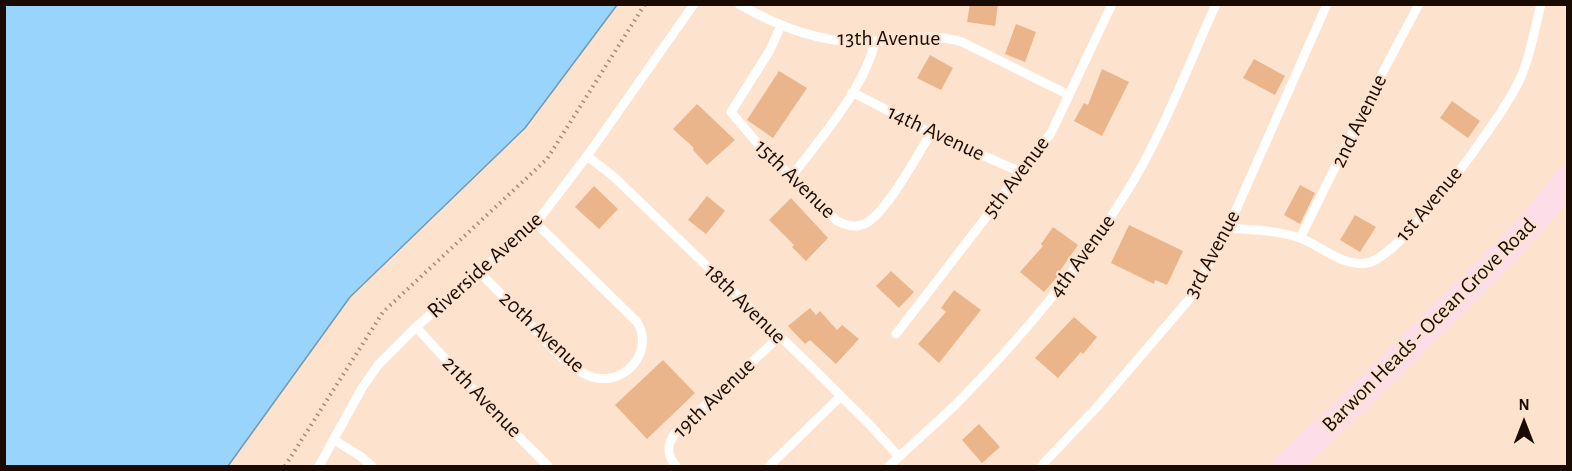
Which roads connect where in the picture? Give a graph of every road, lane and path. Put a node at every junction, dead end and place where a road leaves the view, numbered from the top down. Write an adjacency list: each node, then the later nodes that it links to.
1 (645, 4): 28 (path)
2 (694, 4): 14 (lane, Riverside Avenue)
3 (738, 4): 9 (lane, 13th Avenue)
4 (1112, 4): 12 (lane, 5th Avenue)
5 (1216, 4): 27 (lane, 4th Avenue)
6 (1327, 4): 19 (lane, 3rd Avenue)
7 (1419, 4): 20 (lane, 2nd Avenue)
8 (1541, 4): 20 (lane, 1st Avenue)
9 (781, 26): 10 (lane, 13th Avenue); 16 (lane, 15th Avenue)
10 (875, 41): 11 (lane); 12 (lane, 13th Avenue)
11 (852, 92): 13 (lane, 14th Avenue); 16 (lane)
12 (1070, 95): 15 (lane, 5th Avenue)
13 (931, 133): 15 (lane, 14th Avenue); 16 (lane, 15th Avenue)
14 (587, 156): 18 (lane, Riverside Avenue); 24 (lane, 18th Avenue)
15 (1021, 172): 23 (lane, 5th Avenue)
16 (792, 176)
17 (1568, 179): 36 (main road, Barwon Heads - Ocean Grove Road)
18 (536, 223): 21 (lane, Riverside Avenue); 21 (lane, 20th Avenue)
19 (1228, 228): 20 (lane, 1st Avenue); 35 (lane, 3rd Avenue)
20 (1300, 238)
21 (480, 273): 22 (lane, Riverside Avenue)
22 (416, 327): 26 (lane, Riverside Avenue); 31 (lane, 21th Avenue)
23 (896, 334)
24 (779, 337): 25 (lane, 18th Avenue); 32 (lane, 19th Avenue)
25 (840, 397): 27 (lane, 18th Avenue); 33 (lane)
26 (334, 440): 29 (lane, Riverside Avenue); 30 (lane)
27 (899, 457): 34 (lane, 4th Avenue)
28 (285, 466)
29 (319, 466)
30 (372, 466)
31 (548, 466)
32 (676, 466)
33 (769, 466)
34 (889, 466)
35 (1041, 466)
36 (1286, 466)

